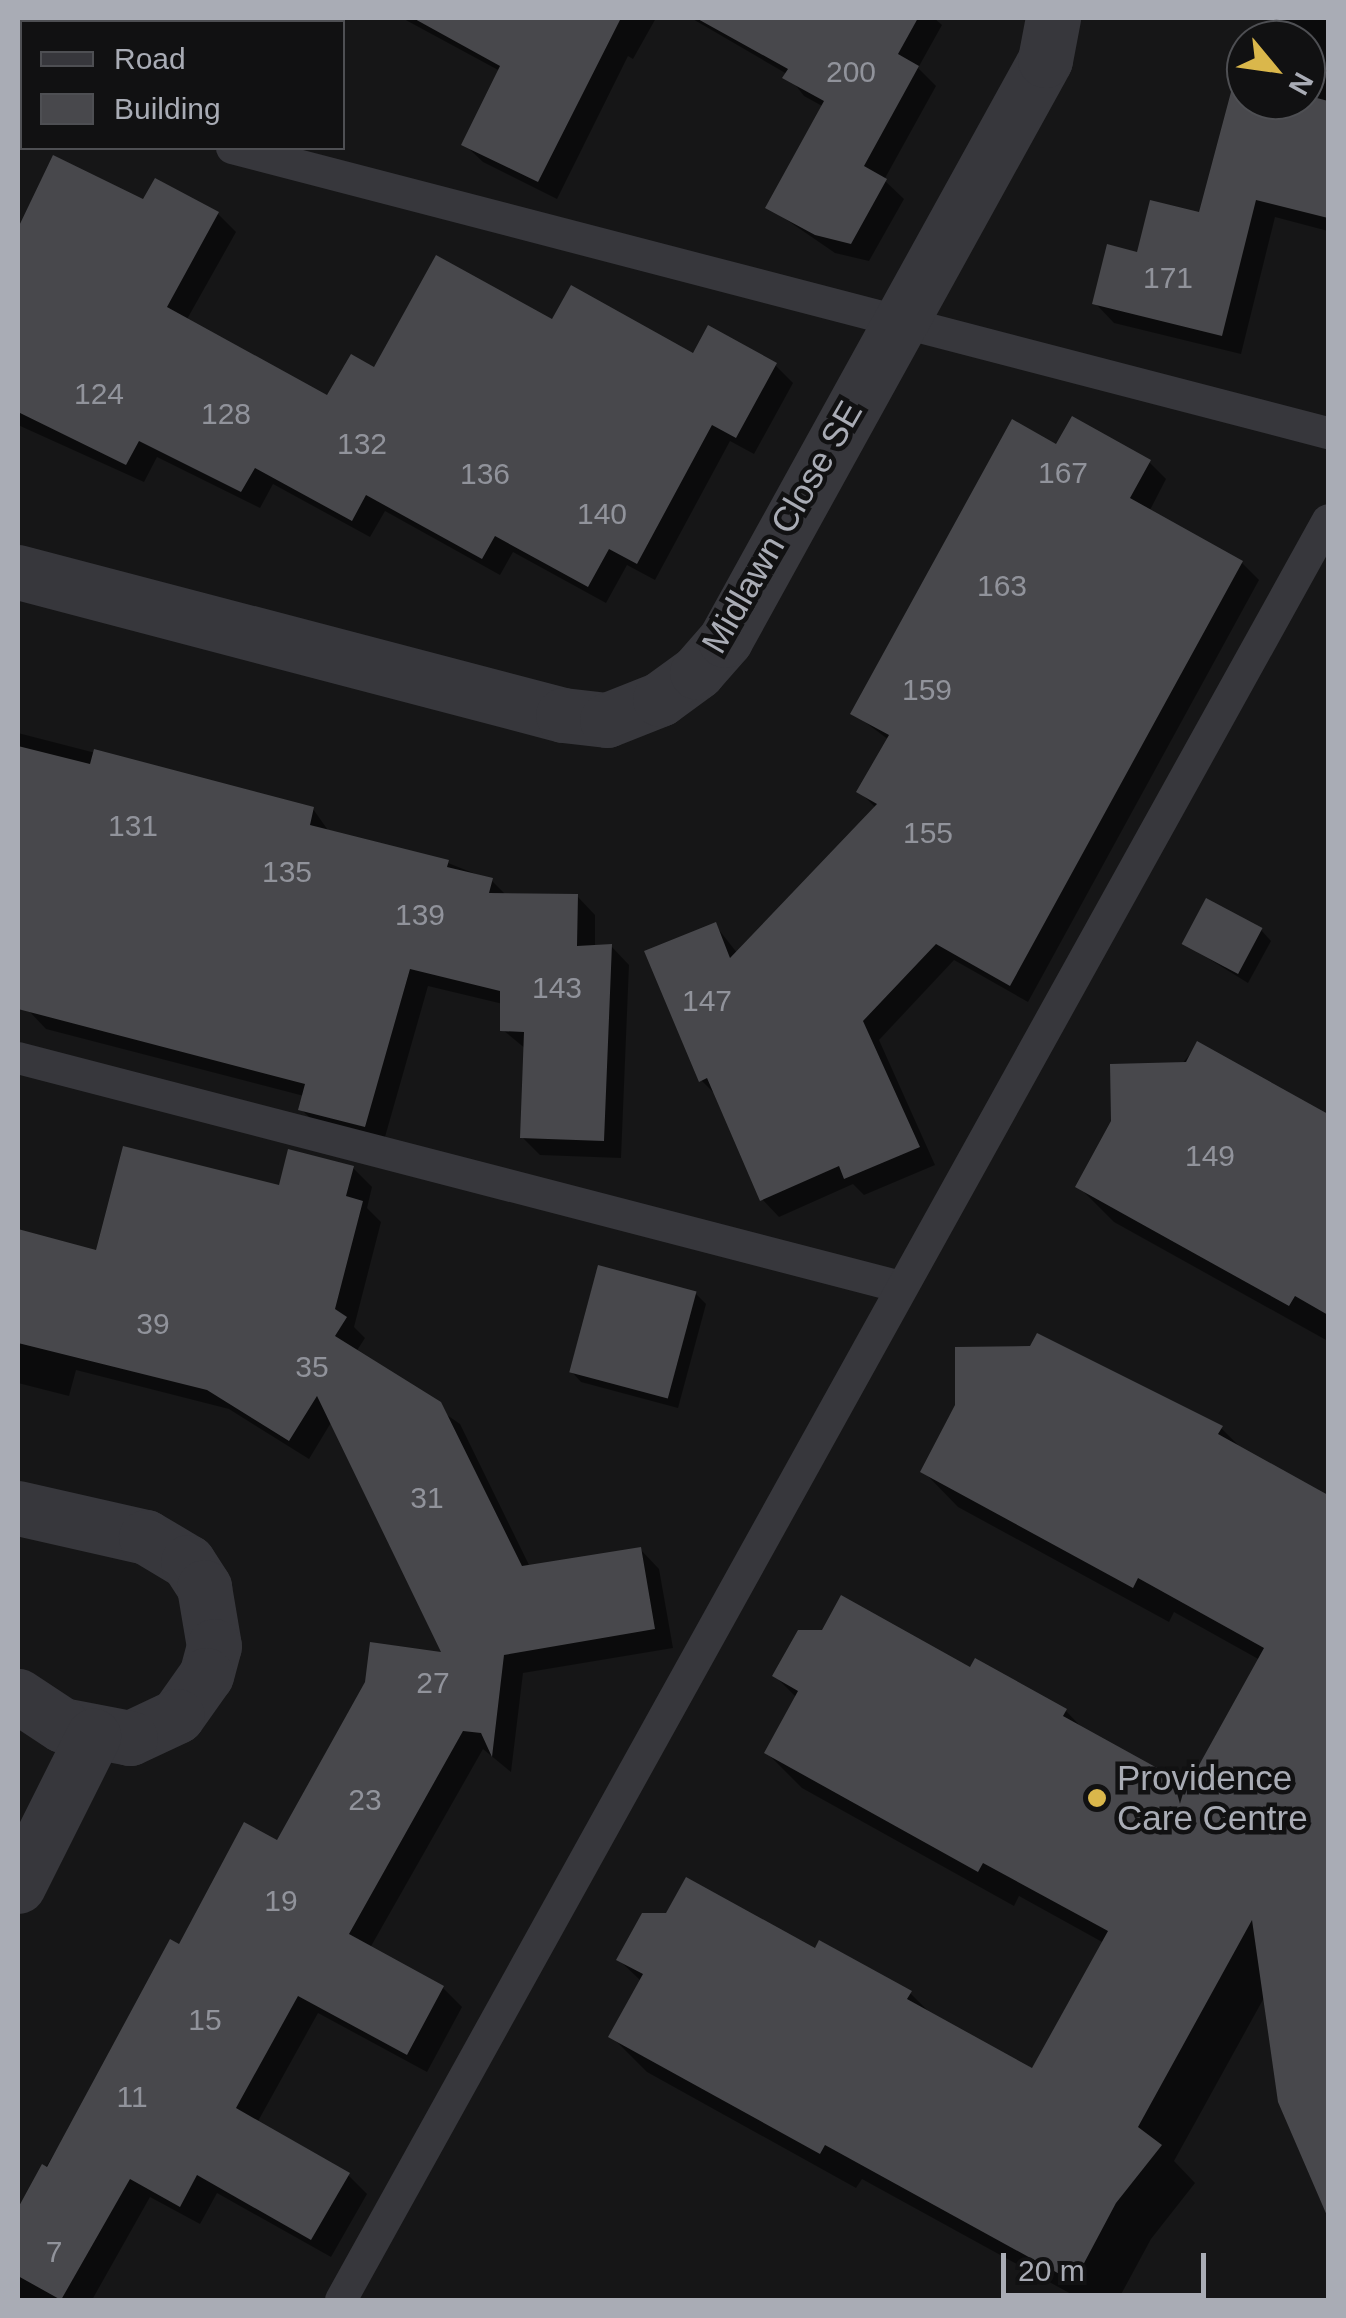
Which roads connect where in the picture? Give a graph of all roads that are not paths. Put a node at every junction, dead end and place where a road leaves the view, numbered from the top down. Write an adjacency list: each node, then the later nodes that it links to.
1 (1052, 18): 3 (street, Midlawn Close SE)
2 (240, 150): 3 (lane)
3 (900, 320): 4 (lane); 6 (street, Midlawn Close SE)
4 (1328, 432)
5 (1328, 520): 8 (lane)
6 (18, 572)
7 (18, 1058): 8 (lane)
8 (901, 1287): 13 (lane)
9 (18, 1508): 11 (street)
10 (18, 1696): 11 (street)
11 (93, 1736): 12 (street)
12 (18, 1886)
13 (341, 2300)

